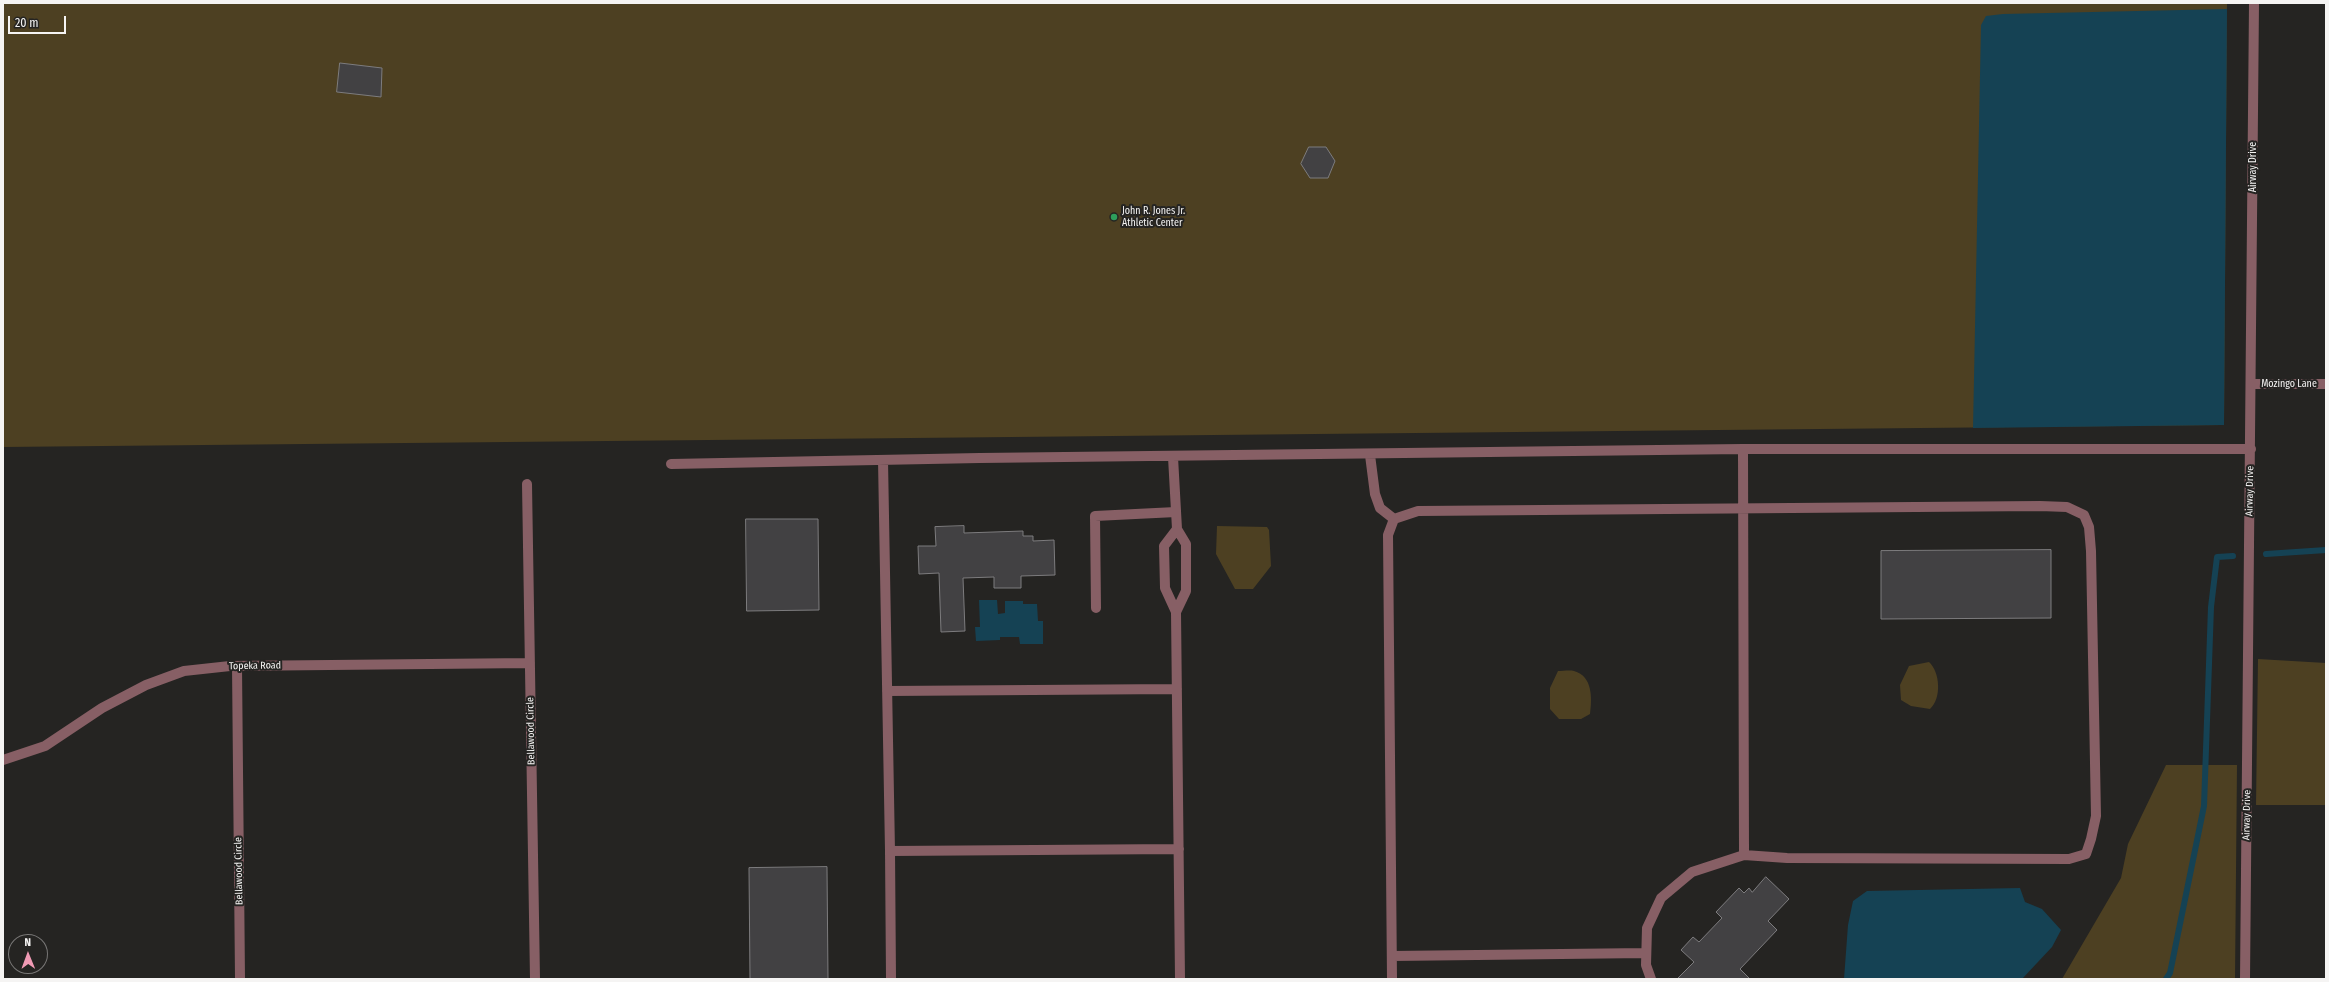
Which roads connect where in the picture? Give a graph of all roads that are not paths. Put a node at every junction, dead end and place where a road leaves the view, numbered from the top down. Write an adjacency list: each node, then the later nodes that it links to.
1 (2254, 3): 2 (street, Airway Drive)
2 (2251, 384): 3 (street, Mozingo Lane); 5 (street, Airway Drive)
3 (2326, 384)
4 (1742, 449): 5 (street); 6 (street); 11 (street)
5 (2251, 449): 33 (street, Airway Drive)
6 (1370, 455): 7 (street); 13 (street)
7 (1172, 457): 8 (street); 12 (street)
8 (883, 460): 9 (street); 20 (street)
9 (671, 464)
10 (527, 484): 17 (street, Bellawood Circle)
11 (1743, 508): 13 (street); 24 (street); 24 (street)
12 (1176, 512): 14 (street); 15 (street)
13 (1394, 520): 26 (street)
14 (1177, 529): 16 (street); 16 (street)
15 (1096, 608)
16 (1176, 612): 19 (street)
17 (530, 663): 18 (street, Topeka Road); 28 (street, Bellawood Circle)
18 (237, 666): 21 (street, Topeka Road); 27 (street, Bellawood Circle)
19 (1177, 689): 20 (street); 22 (street)
20 (887, 691): 23 (street)
21 (3, 760)
22 (1178, 849): 23 (street); 30 (street)
23 (890, 851): 29 (street)
24 (1744, 855): 25 (street)
25 (1646, 953): 26 (street); 32 (street)
26 (1392, 956): 31 (street)
27 (240, 979)
28 (535, 979)
29 (891, 979)
30 (1180, 979)
31 (1392, 979)
32 (1651, 979)
33 (2245, 979)

